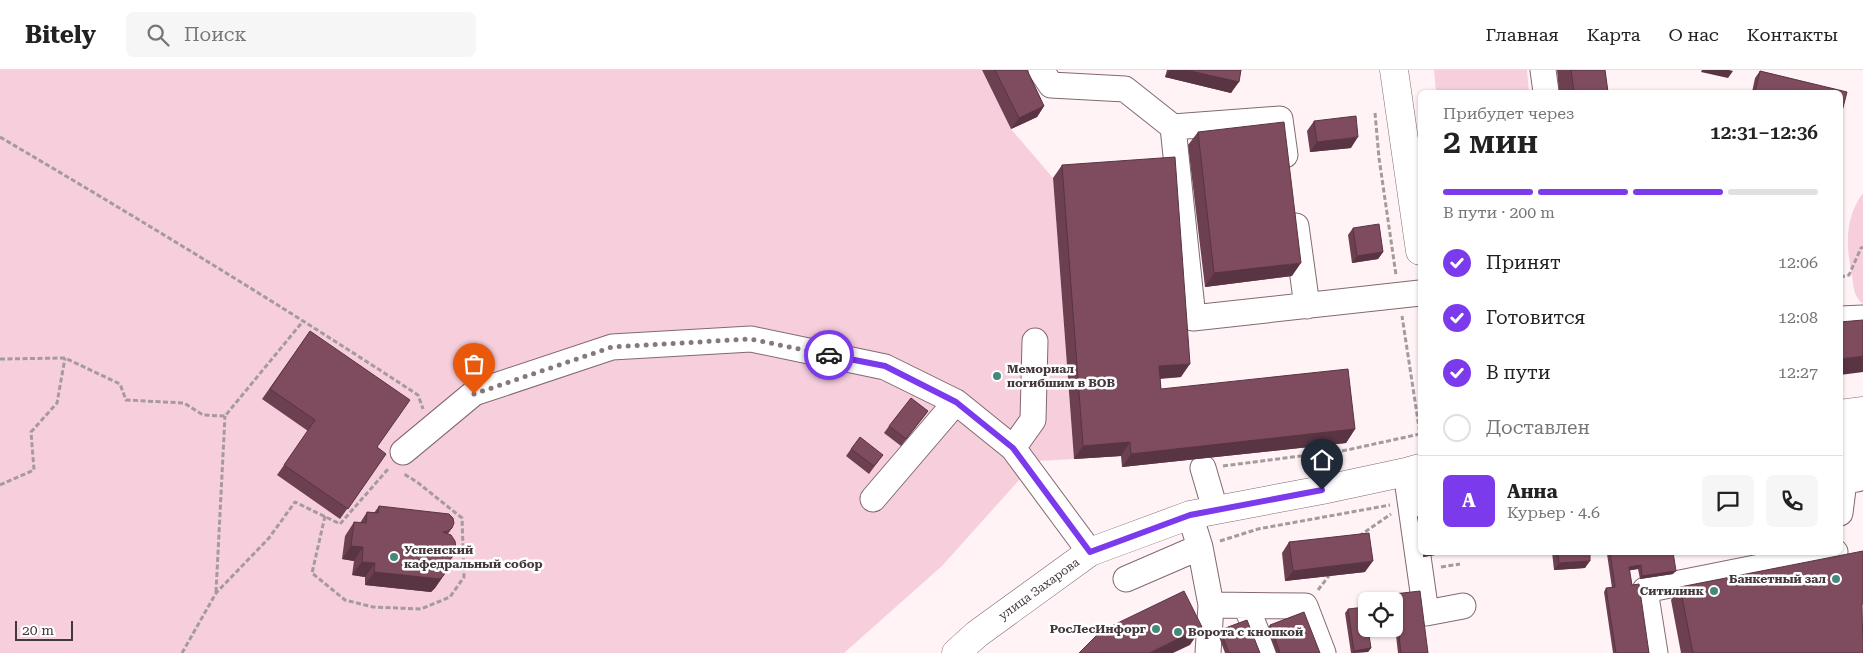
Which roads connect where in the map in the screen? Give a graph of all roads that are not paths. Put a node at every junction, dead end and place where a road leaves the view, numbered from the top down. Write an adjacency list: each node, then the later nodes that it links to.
1 (1041, 70): 5 (lane)
2 (1394, 70): 8 (main road)
3 (1543, 70): 4 (lane)
4 (1546, 90)
5 (1173, 127): 6 (lane); 10 (lane)
6 (1289, 178)
7 (1293, 207): 10 (lane)
8 (1418, 237)
9 (1409, 294): 10 (lane)
10 (1307, 306)
11 (1863, 318): 12 (lane)
12 (1843, 320)
13 (1035, 341): 16 (lane)
14 (956, 402): 16 (lane); 17 (lane); 21 (lane)
15 (1851, 412): 20 (lane)
16 (1013, 448): 24 (lane)
17 (403, 452)
18 (1203, 468): 22 (lane)
19 (1413, 470): 22 (main road, улица Захарова); 29 (lane)
20 (1843, 481)
21 (873, 500)
22 (1203, 512): 23 (lane); 24 (main road, улица Захарова)
23 (1200, 547): 26 (lane); 27 (lane)
24 (1090, 552): 30 (main road, улица Захарова)
25 (1820, 555): 34 (lane)
26 (1126, 579)
27 (1211, 605): 28 (lane); 31 (lane)
28 (1246, 606): 32 (lane); 33 (lane)
29 (1463, 606)
30 (956, 653)
31 (1208, 653)
32 (1265, 653)
33 (1323, 653)
34 (1655, 653)

